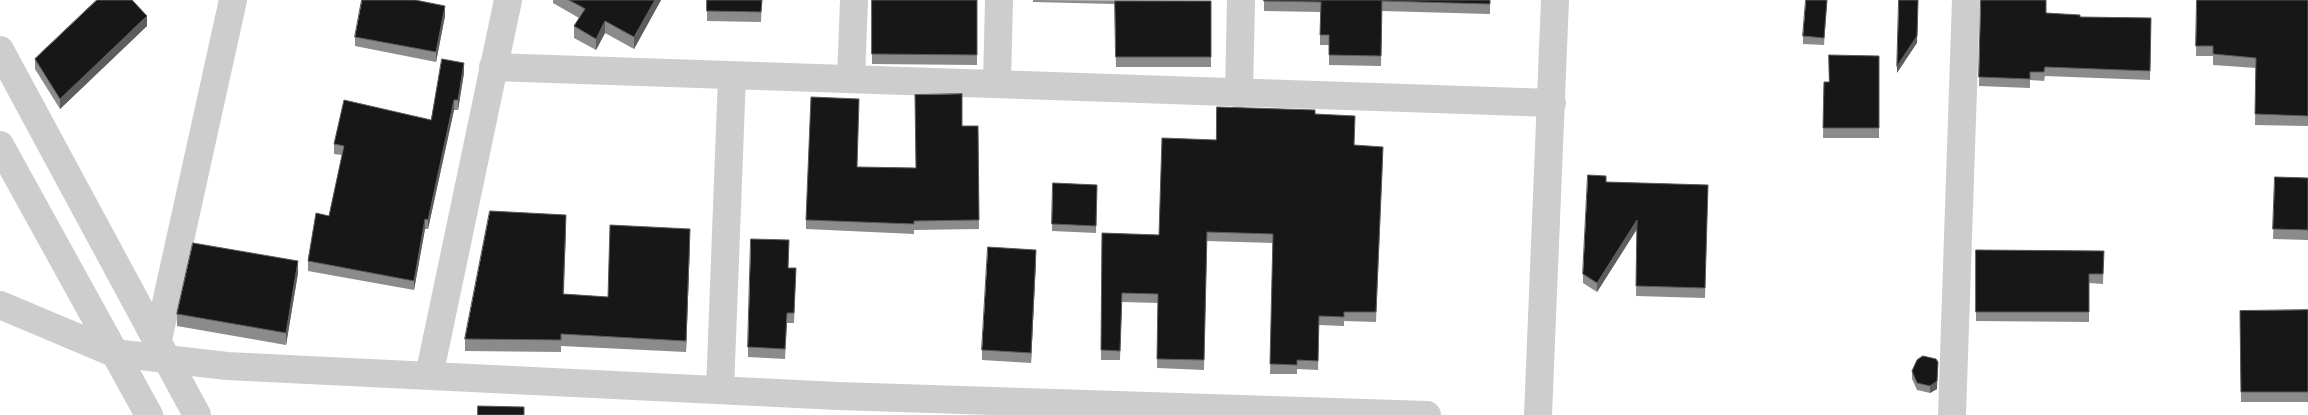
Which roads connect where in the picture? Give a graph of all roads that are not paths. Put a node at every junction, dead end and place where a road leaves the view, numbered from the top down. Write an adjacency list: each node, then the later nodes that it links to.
1 (233, 0): 17 (street)
2 (508, 0): 9 (street)
3 (854, 0): 11 (street)
4 (999, 0): 12 (street)
5 (1241, 0): 13 (street)
6 (1555, 0): 14 (street)
7 (1966, 0): 28 (street)
8 (0, 50): 17 (street)
9 (493, 68): 10 (street); 19 (street)
10 (732, 76): 11 (street); 20 (street)
11 (850, 80): 12 (street)
12 (997, 84): 13 (street)
13 (1239, 94): 14 (street)
14 (1552, 103): 27 (street)
15 (0, 145): 18 (street)
16 (0, 305): 18 (street)
17 (161, 352): 18 (street); 19 (street); 25 (street)
18 (114, 353): 24 (street)
19 (430, 376): 20 (street)
20 (720, 390): 21 (street)
21 (938, 407): 22 (street)
22 (1197, 411): 23 (street)
23 (1346, 414): 26 (street)
24 (149, 415)
25 (197, 415)
26 (1427, 415)
27 (1538, 415)
28 (1952, 415)

